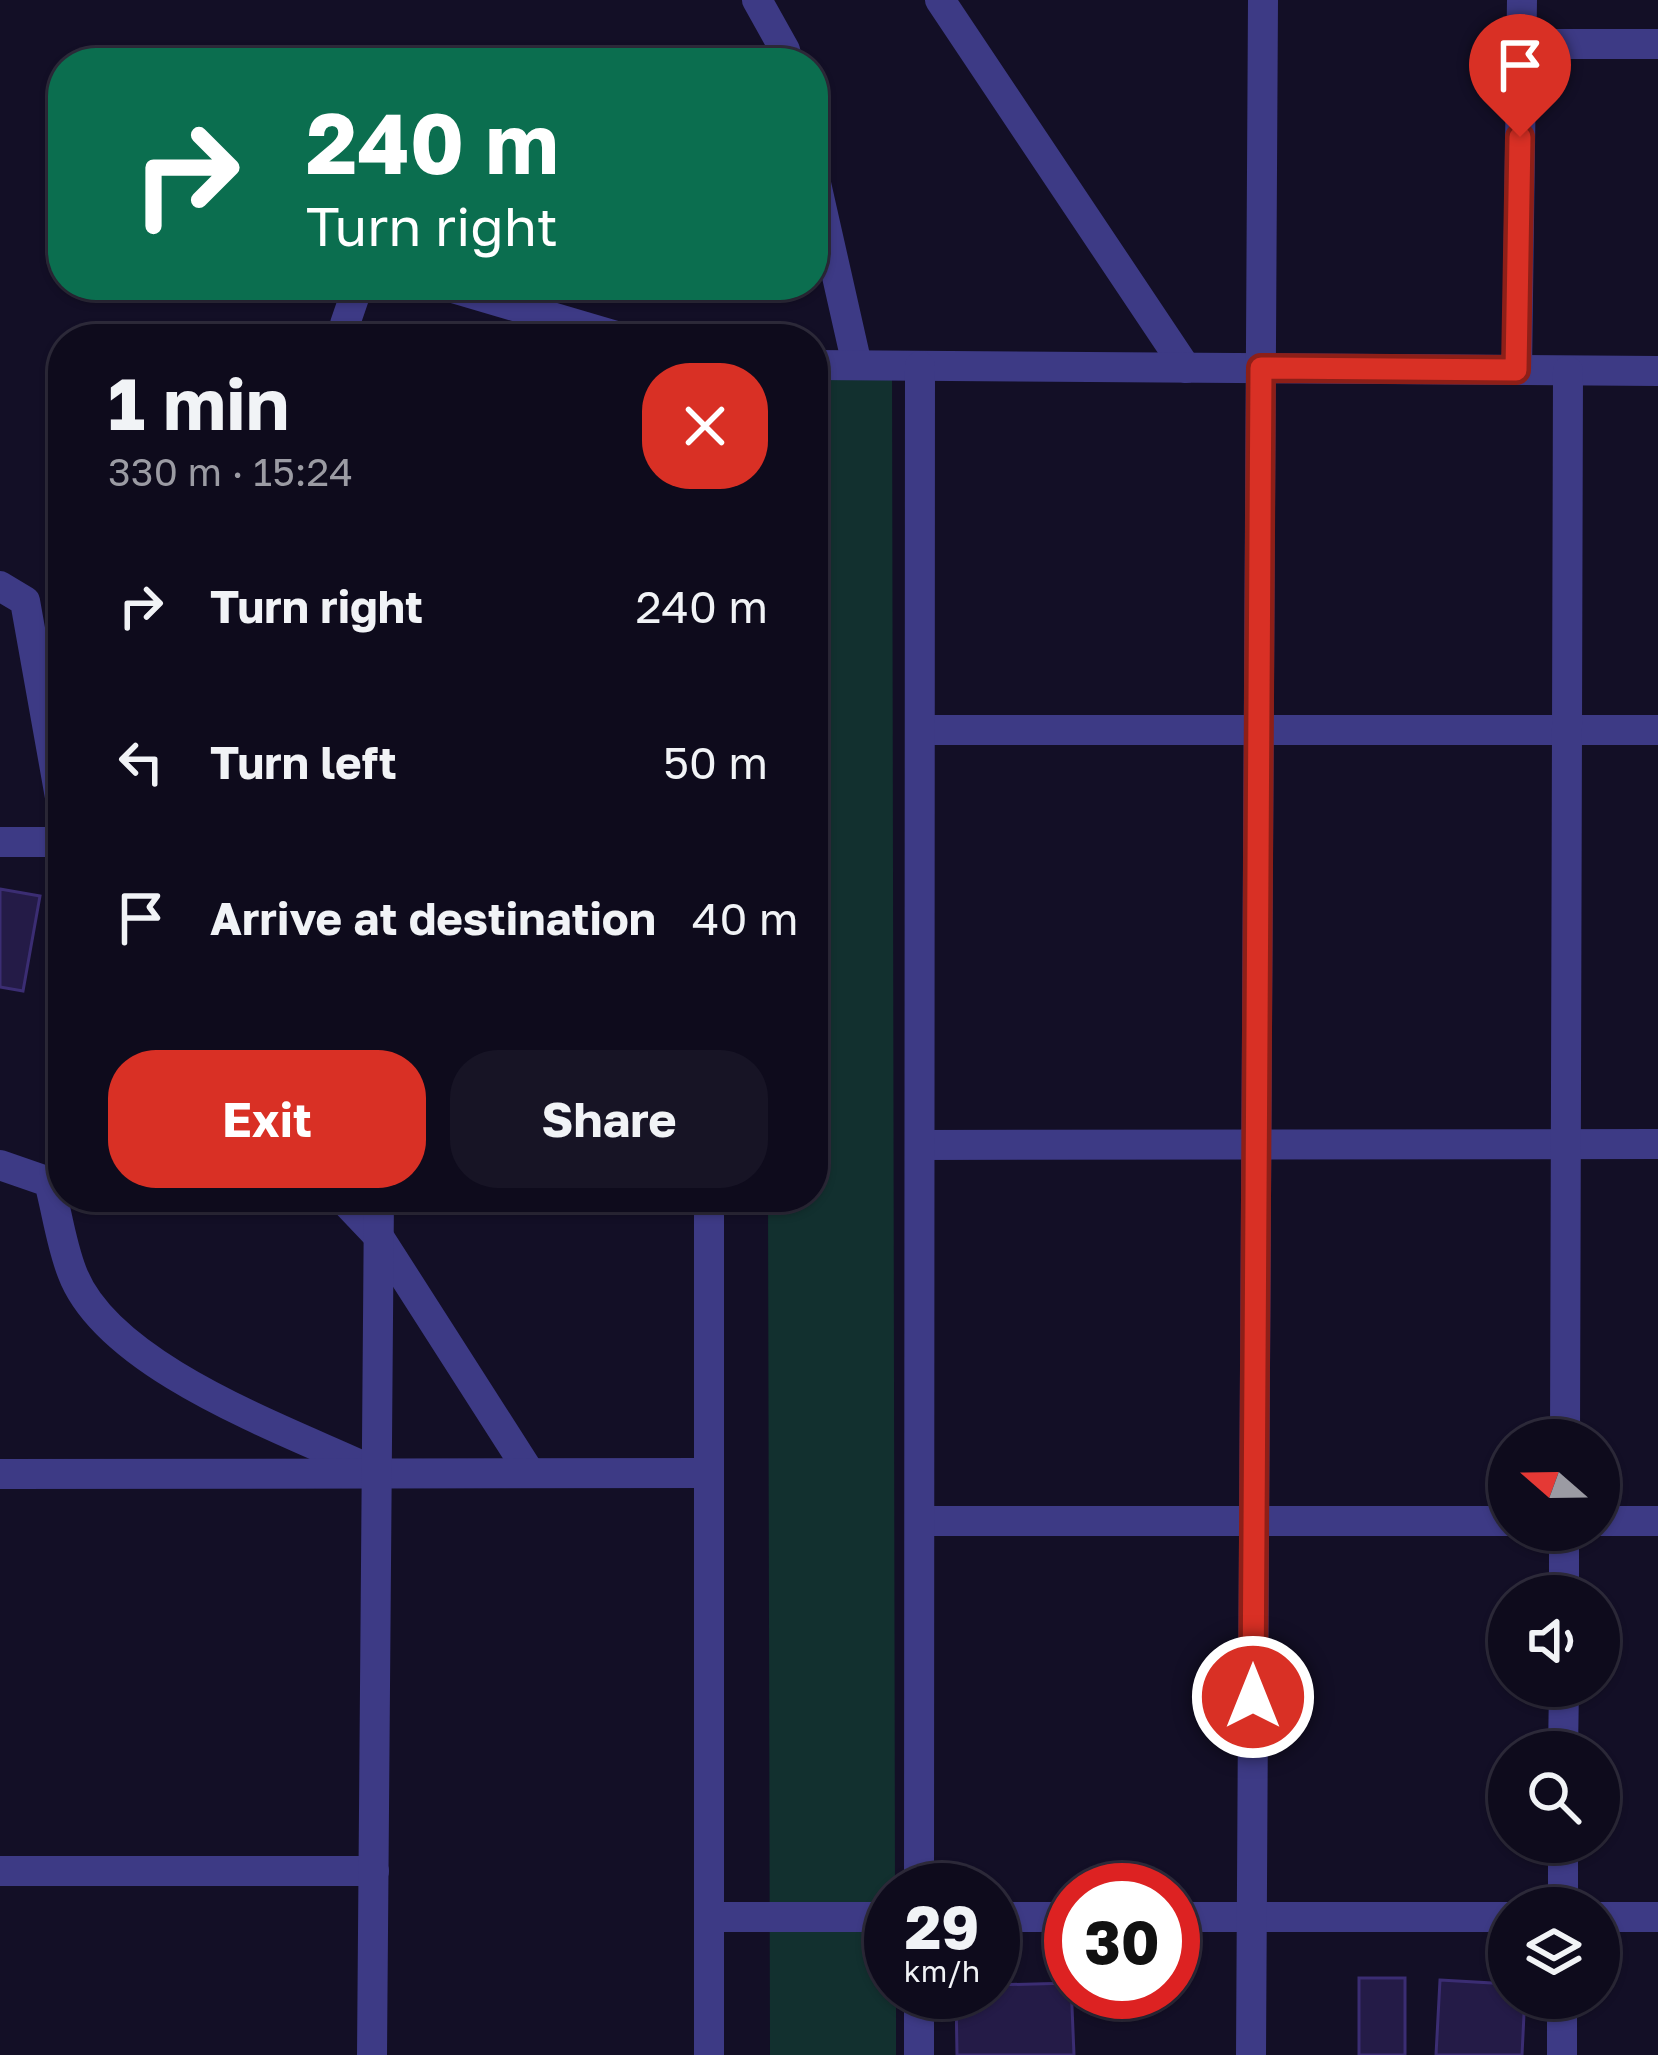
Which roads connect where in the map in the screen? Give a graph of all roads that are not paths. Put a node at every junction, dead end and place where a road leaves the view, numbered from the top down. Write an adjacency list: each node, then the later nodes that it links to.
1 (757, 0): 7 (street)
2 (940, 0): 14 (street)
3 (1263, 0): 15 (street)
4 (1522, 0): 5 (street)
5 (1522, 44): 6 (street); 16 (street)
6 (1658, 44)
7 (784, 48)
8 (828, 236): 12 (street)
9 (493, 300): 10 (street)
10 (575, 324)
11 (828, 364): 12 (street)
12 (857, 365): 13 (street)
13 (920, 366): 14 (street); 21 (street)
14 (1186, 368): 15 (street)
15 (1261, 368): 16 (street); 22 (street)
16 (1516, 370): 17 (street)
17 (1568, 371): 18 (street); 23 (street)
18 (1658, 371)
19 (0, 586): 20 (street)
20 (48, 728)
21 (920, 730): 22 (street); 27 (street)
22 (1259, 730): 23 (street); 28 (street)
23 (1567, 730): 24 (street); 29 (street)
24 (1658, 730)
25 (0, 842): 26 (street)
26 (48, 842)
27 (920, 1144): 28 (street); 43 (street)
28 (1256, 1144): 29 (street); 44 (street)
29 (1566, 1144): 30 (street); 38 (street)
30 (1658, 1144)
31 (0, 1165): 32 (street)
32 (48, 1182)
33 (56, 1212): 39 (street)
34 (355, 1212): 37 (street)
35 (379, 1212): 37 (street)
36 (710, 1212): 41 (street)
37 (379, 1237): 39 (street); 40 (street)
38 (1565, 1419)
39 (377, 1473): 40 (street); 42 (street); 50 (street)
40 (530, 1473): 41 (street)
41 (709, 1473): 51 (street)
42 (0, 1474)
43 (920, 1521): 44 (street); 48 (street)
44 (1255, 1521): 45 (street); 54 (street)
45 (1488, 1521)
46 (1620, 1521): 47 (street)
47 (1658, 1521)
48 (919, 1863)
49 (0, 1871): 50 (street)
50 (374, 1871): 60 (street)
51 (709, 1917): 52 (street); 61 (street)
52 (864, 1917)
53 (1200, 1917): 54 (street)
54 (1252, 1917): 55 (street); 63 (street)
55 (1488, 1917)
56 (1620, 1917): 57 (street)
57 (1658, 1917)
58 (919, 2019): 62 (street)
59 (1562, 2019): 64 (street)
60 (372, 2055)
61 (709, 2055)
62 (919, 2055)
63 (1251, 2055)
64 (1562, 2055)

